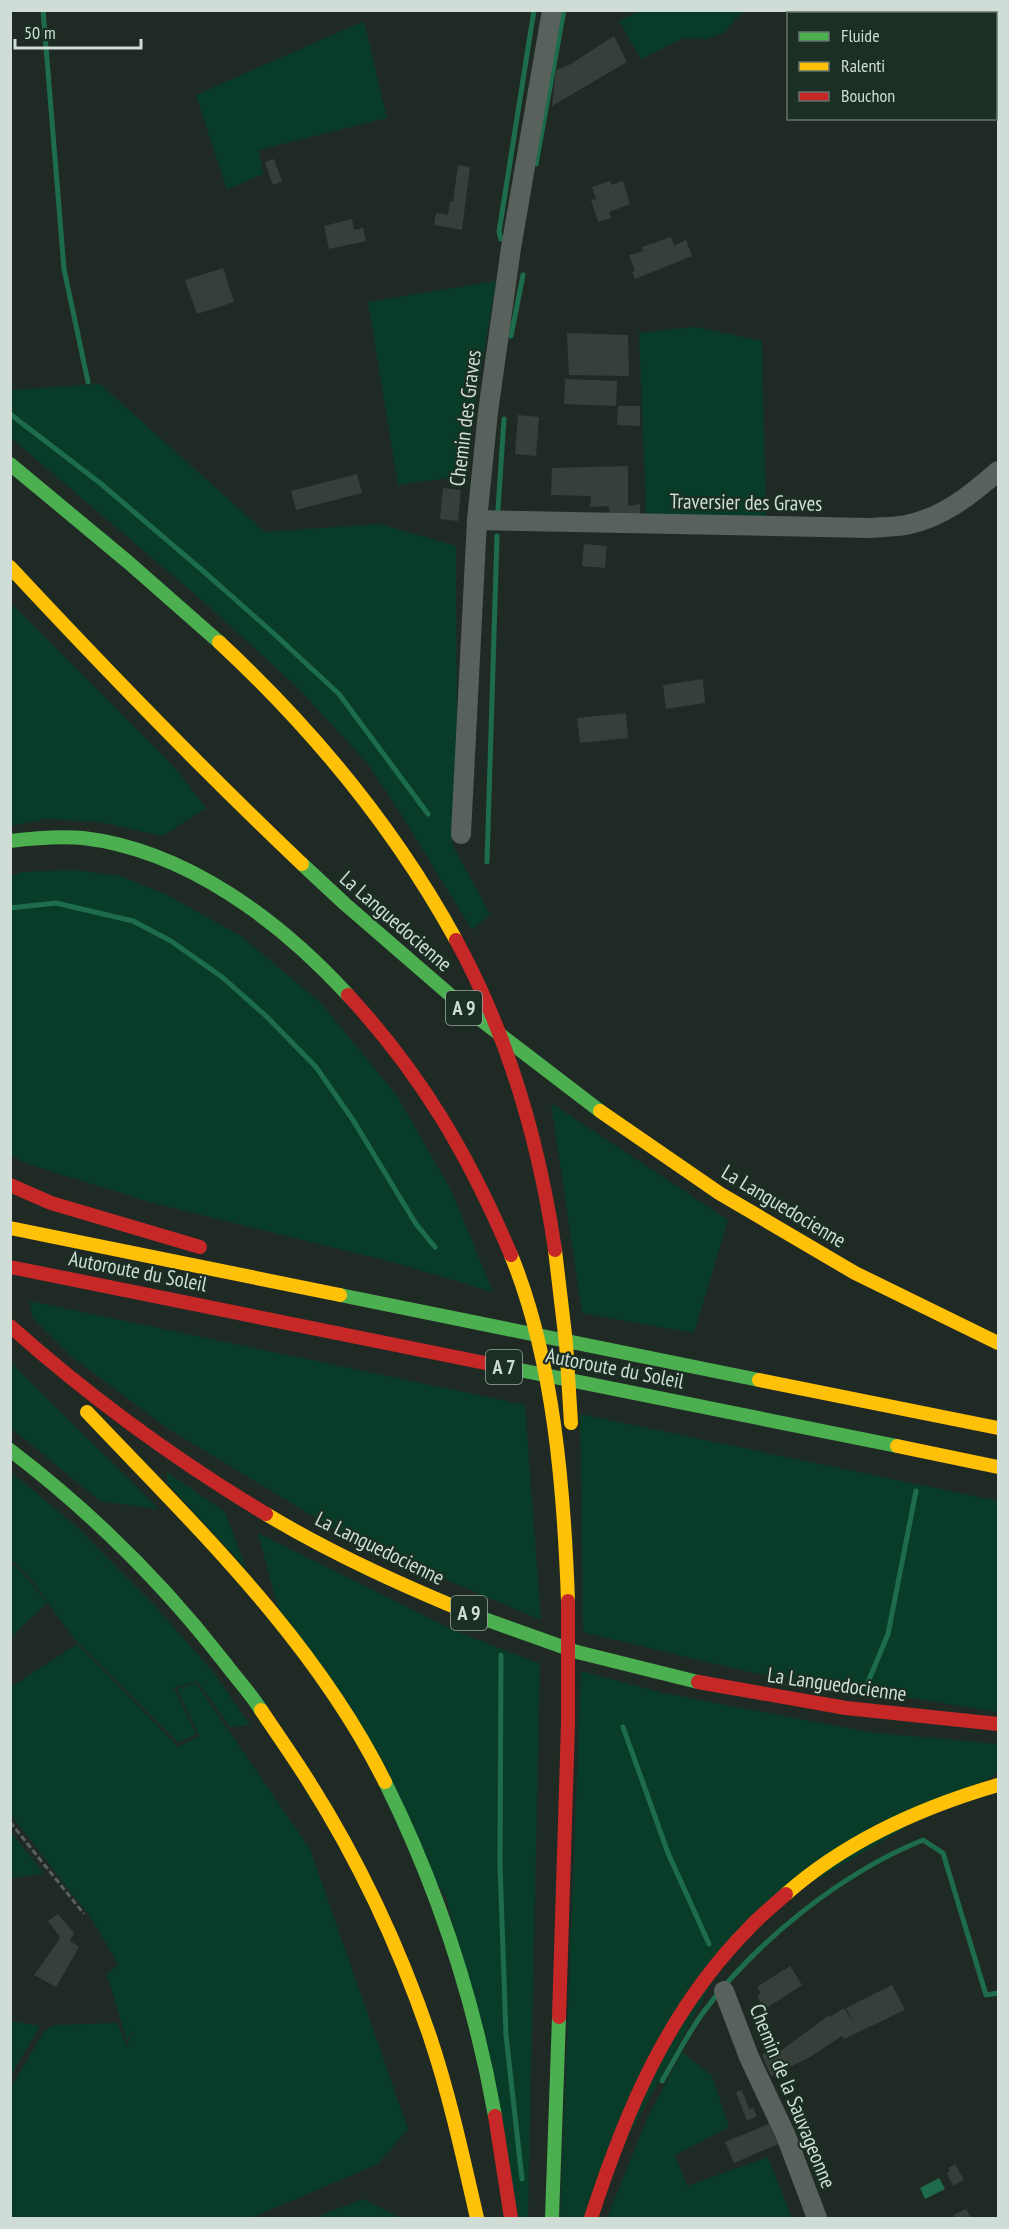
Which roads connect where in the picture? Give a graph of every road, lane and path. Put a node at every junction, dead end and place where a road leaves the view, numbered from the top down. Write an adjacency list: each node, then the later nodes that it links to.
1 (552, 10): 4 (street, Chemin des Graves)
2 (10, 464): 22 (highway)
3 (999, 471): 4 (street, Traversier des Graves)
4 (477, 520): 6 (street, Chemin des Graves)
5 (10, 567): 17 (highway, La Languedocienne / A 9)
6 (461, 834)
7 (10, 841): 14 (highway)
8 (10, 855): 14 (highway)
9 (10, 1185): 11 (highway)
10 (10, 1228): 15 (highway, Autoroute du Soleil / A 7)
11 (217, 1252)
12 (262, 1265): 15 (highway)
13 (10, 1266): 21 (highway, Autoroute du Soleil / A 7)
14 (509, 1267): 19 (highway)
15 (418, 1310): 18 (highway, Autoroute du Soleil / A 7)
16 (10, 1327): 25 (highway, La Languedocienne / A 9); 31 (highway)
17 (999, 1343)
18 (999, 1428)
19 (549, 1429): 22 (highway); 23 (highway)
20 (10, 1450): 30 (highway)
21 (999, 1467)
22 (567, 1577): 23 (highway)
23 (563, 1600): 24 (highway)
24 (564, 1687): 32 (highway); 33 (highway)
25 (999, 1724)
26 (999, 1785): 34 (highway)
27 (10, 1822): 28 (path)
28 (84, 1914)
29 (724, 1991): 35 (street, Chemin de la Sauvageonne)
30 (477, 2218)
31 (511, 2218)
32 (540, 2218)
33 (552, 2218)
34 (591, 2218)
35 (817, 2218)

